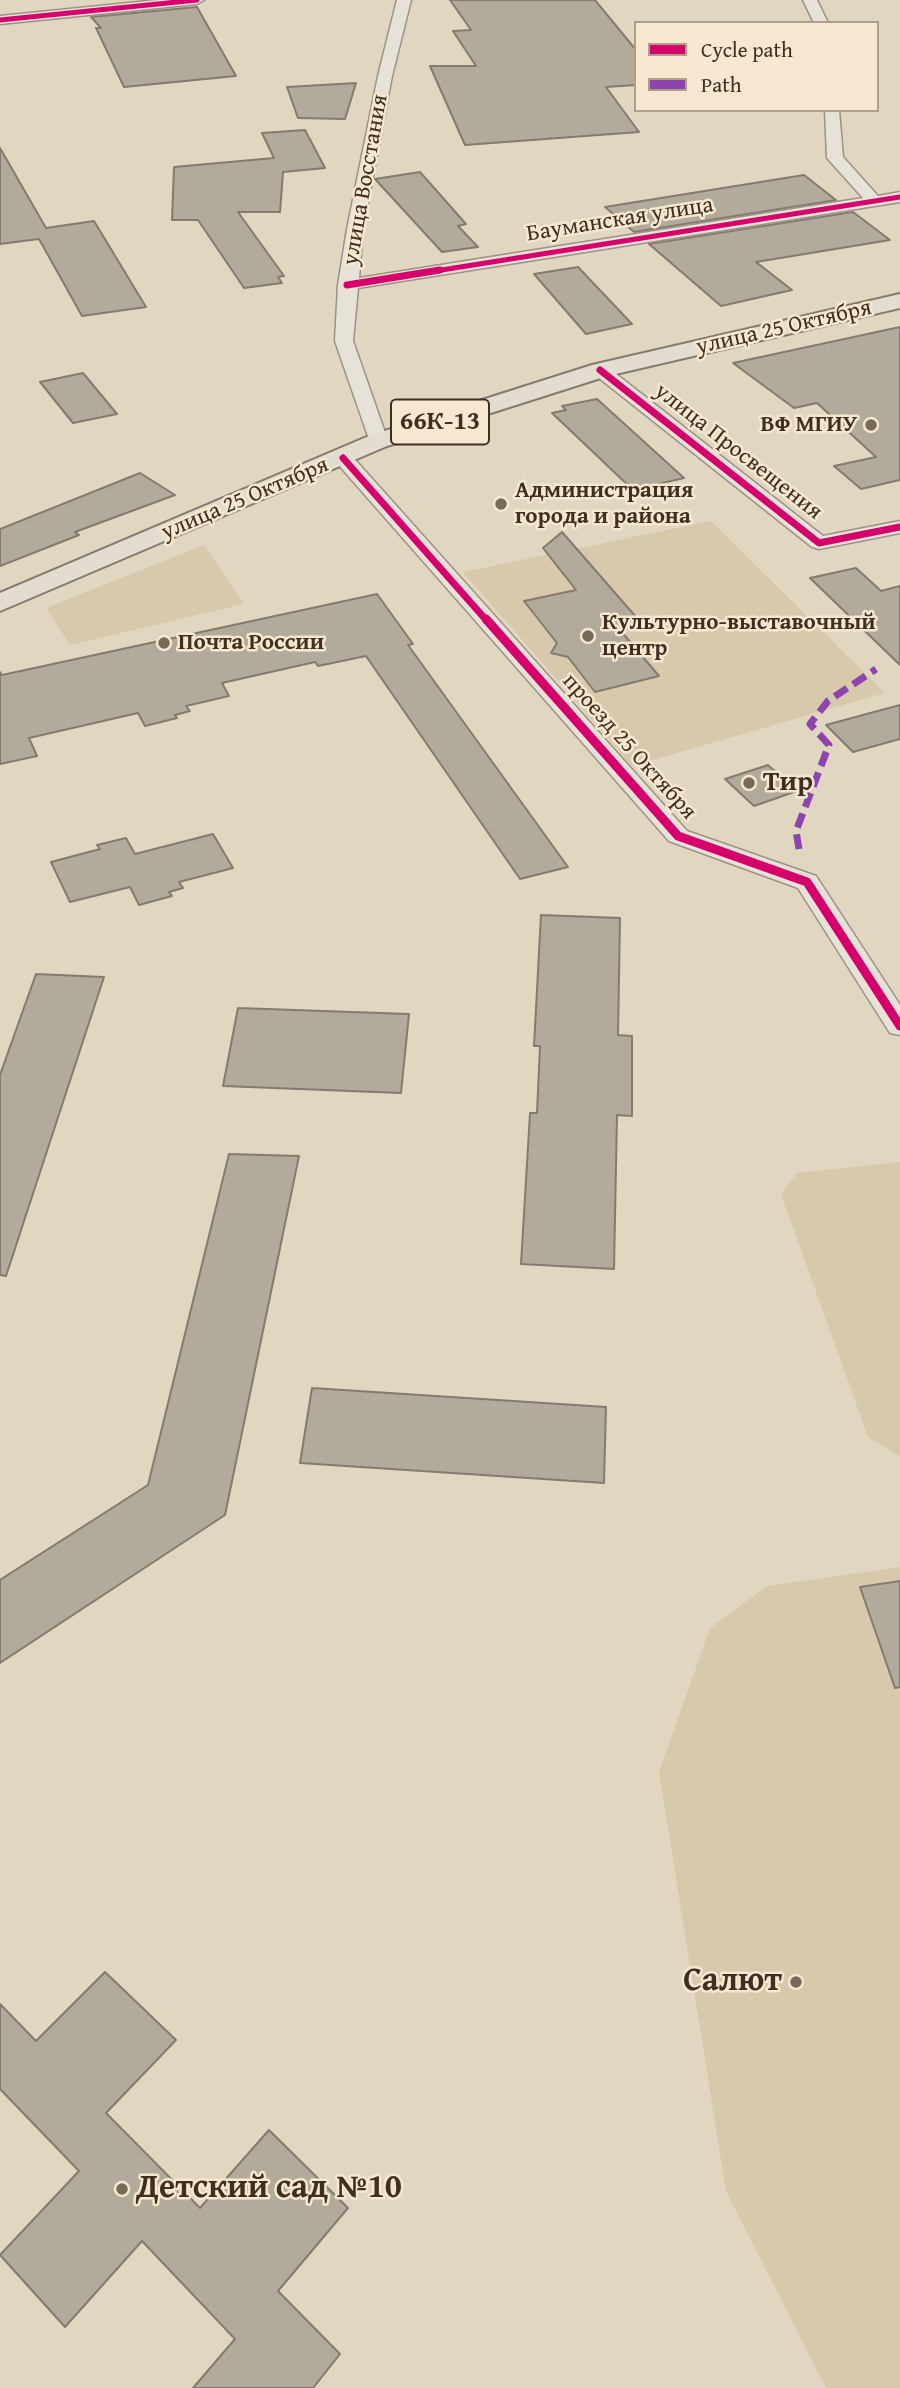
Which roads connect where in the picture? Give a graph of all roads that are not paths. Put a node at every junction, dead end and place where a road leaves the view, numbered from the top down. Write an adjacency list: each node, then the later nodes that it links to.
1 (37, 0): 5 (street)
2 (197, 0): 5 (street)
3 (404, 0): 11 (street, улица Восстания)
4 (810, 0): 7 (street)
5 (42, 16): 6 (street)
6 (0, 20)
7 (820, 21)
8 (832, 112): 10 (street)
9 (900, 197): 10 (street, Бауманская улица)
10 (874, 201): 11 (street, Бауманская улица)
11 (347, 285): 14 (street, улица Восстания)
12 (900, 301): 13 (main road, улица 25 Октября / 66К-13)
13 (600, 370): 14 (main road, улица 25 Октября / 66К-13); 16 (street, улица Просвещения)
14 (378, 441): 15 (main road, улица 25 Октября / 66К-13)
15 (343, 458): 17 (main road, улица 25 Октября / 66К-13); 18 (street, проезд 25 Октября)
16 (900, 527)
17 (0, 603)
18 (900, 1026)

